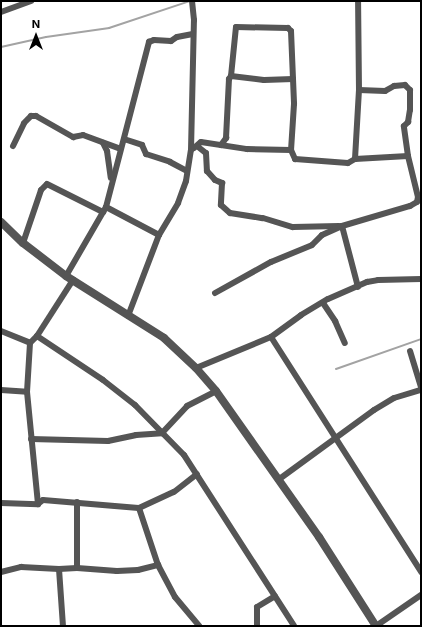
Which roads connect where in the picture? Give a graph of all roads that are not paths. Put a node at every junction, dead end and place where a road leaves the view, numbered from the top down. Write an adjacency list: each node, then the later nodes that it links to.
1 (31, 1): 4 (street)
2 (192, 1): 5 (street)
3 (358, 1): 8 (street)
4 (1, 12)
5 (193, 34): 9 (street); 13 (street)
6 (231, 76): 7 (street); 7 (street); 11 (street)
7 (293, 79): 15 (street)
8 (359, 90): 16 (street); 17 (street)
9 (124, 139): 14 (street); 18 (street)
10 (103, 143): 12 (street); 14 (street); 19 (street)
11 (221, 145): 13 (street); 15 (street)
12 (13, 146)
13 (194, 148): 18 (street); 22 (street)
14 (121, 149): 19 (street)
15 (291, 150): 17 (street)
16 (408, 156): 17 (street); 22 (street)
17 (355, 159)
18 (187, 171): 23 (street)
19 (112, 182): 20 (street)
20 (104, 209): 23 (street); 24 (street); 25 (street)
21 (1, 222): 24 (street)
22 (342, 226): 27 (street); 28 (street)
23 (159, 235): 30 (street)
24 (23, 243): 25 (street)
25 (70, 278): 30 (street); 32 (street)
26 (421, 279): 27 (street)
27 (358, 287): 29 (street)
28 (215, 293)
29 (323, 303): 33 (street); 35 (street)
30 (128, 316): 37 (street)
31 (1, 331): 34 (street)
32 (37, 336): 34 (street); 42 (street)
33 (271, 337): 37 (street); 43 (street)
34 (30, 343): 41 (street)
35 (345, 343)
36 (410, 350): 38 (street)
37 (196, 368): 40 (street)
38 (421, 389): 43 (street)
39 (1, 390): 41 (street)
40 (216, 391): 42 (street); 46 (street)
41 (27, 392): 44 (street)
42 (162, 433): 44 (street); 45 (street)
43 (335, 438): 46 (street); 55 (street)
44 (30, 439): 49 (street)
45 (197, 474): 50 (street); 57 (street)
46 (278, 480): 62 (street)
47 (77, 502): 49 (street); 50 (street); 52 (street)
48 (1, 503): 49 (street)
49 (38, 504)
50 (139, 508): 51 (street)
51 (158, 565): 52 (street); 59 (street)
52 (77, 568): 53 (street)
53 (60, 569): 54 (street); 58 (street)
54 (1, 572)
55 (421, 572)
56 (421, 595): 62 (street)
57 (275, 596): 60 (street); 61 (street)
58 (63, 626)
59 (198, 626)
60 (257, 626)
61 (294, 626)
62 (376, 626)

